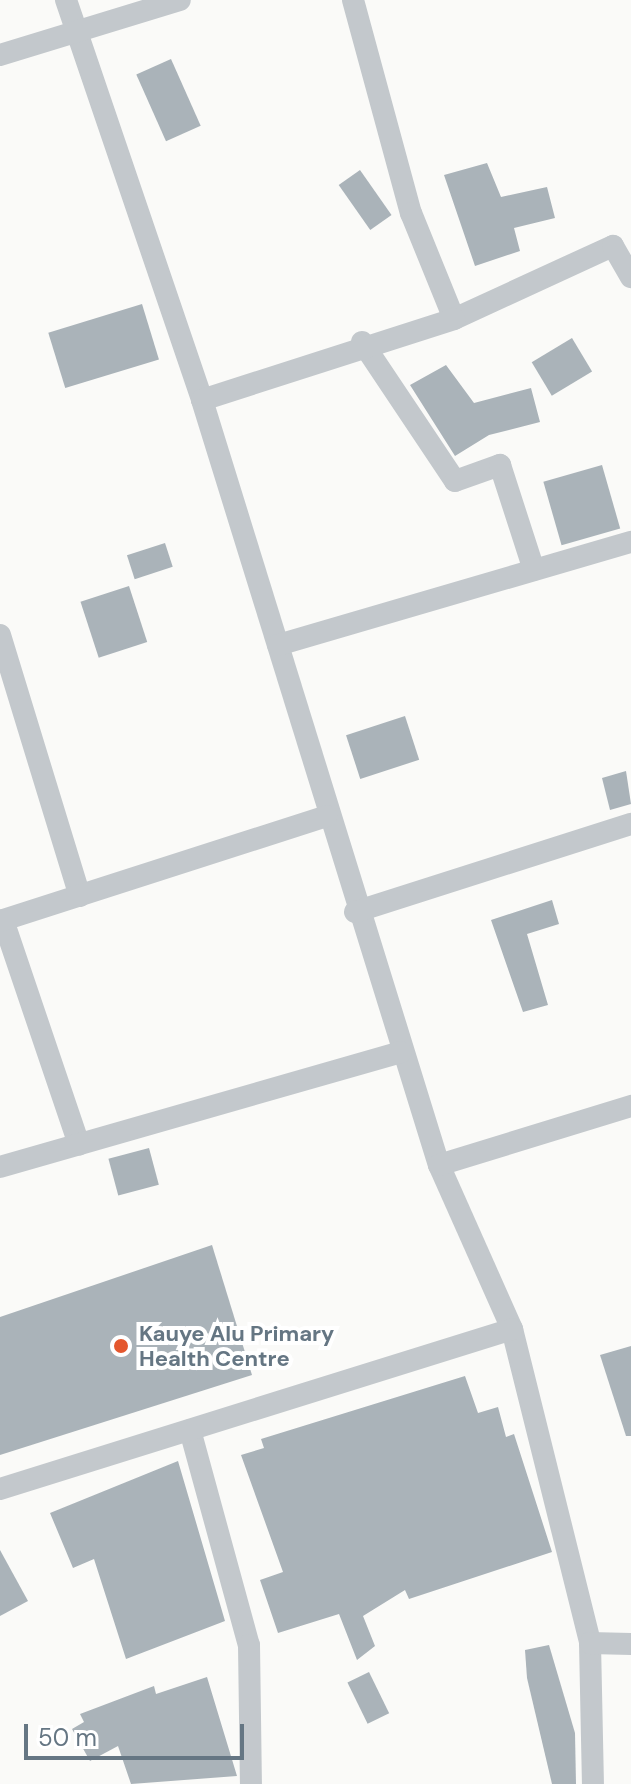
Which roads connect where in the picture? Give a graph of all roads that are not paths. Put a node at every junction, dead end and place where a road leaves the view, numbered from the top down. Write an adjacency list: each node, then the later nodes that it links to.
1 (66, 0): 4 (street)
2 (180, 0): 4 (street)
3 (353, 0): 7 (street)
4 (76, 29): 5 (street); 9 (street)
5 (0, 55)
6 (631, 277): 7 (street)
7 (454, 319): 8 (street)
8 (362, 342): 9 (street); 11 (street)
9 (202, 400): 13 (street)
10 (631, 542): 11 (street)
11 (534, 570): 13 (street)
12 (0, 635): 16 (street)
13 (278, 645): 14 (street)
14 (327, 816): 16 (street); 17 (street)
15 (631, 824): 17 (street)
16 (80, 896): 18 (street)
17 (355, 912): 19 (street)
18 (2, 920): 21 (street)
19 (401, 1052): 21 (street); 22 (street)
20 (631, 1106): 22 (street)
21 (79, 1144): 23 (street)
22 (439, 1165): 24 (street)
23 (0, 1167)
24 (512, 1329): 25 (street); 27 (street)
25 (190, 1430): 26 (street); 29 (street)
26 (0, 1489)
27 (590, 1643): 28 (street); 30 (street)
28 (631, 1644)
29 (251, 1784)
30 (593, 1784)

